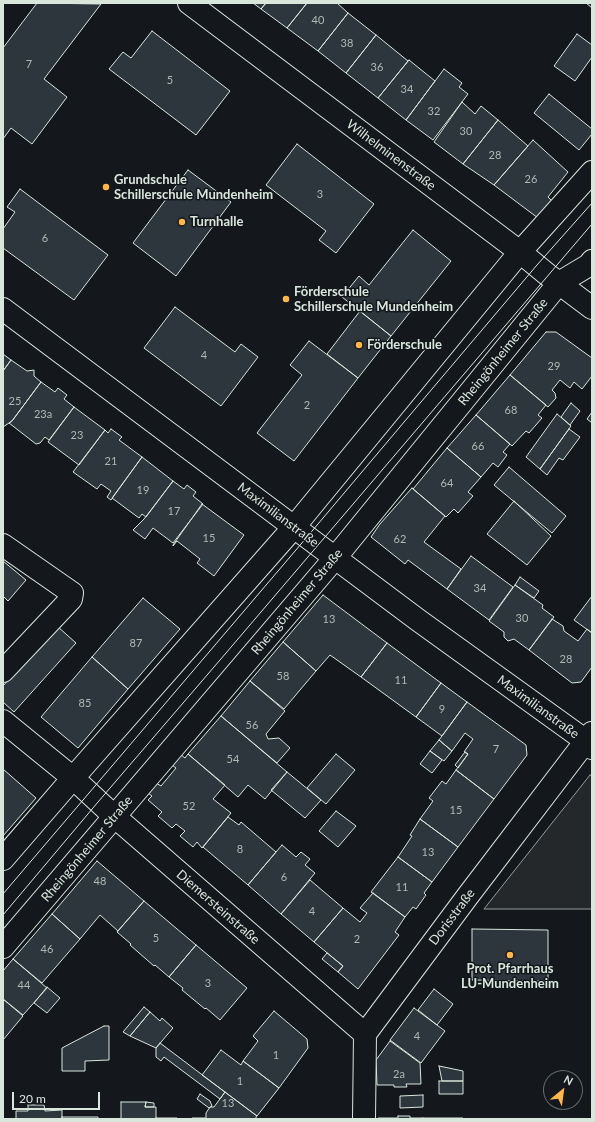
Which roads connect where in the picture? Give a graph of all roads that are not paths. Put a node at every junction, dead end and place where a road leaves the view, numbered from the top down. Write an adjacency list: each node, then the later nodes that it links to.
1 (189, 3): 3 (street, Wilhelminenstraße)
2 (592, 172): 3 (street)
3 (520, 252): 5 (street, Wilhelminenstraße); 8 (street)
4 (592, 261): 5 (street, Rheingönheimer Straße)
5 (559, 283): 6 (street, Wilhelminenstraße); 10 (street, Rheingönheimer Straße)
6 (592, 308)
7 (3, 309): 8 (street, Maximilianstraße)
8 (294, 527): 10 (street, Maximilianstraße); 14 (street)
9 (3, 545): 11 (street)
10 (335, 558): 13 (street, Maximilianstraße); 15 (street, Rheingönheimer Straße)
11 (3, 671)
12 (3, 721): 14 (street, Diemersteinstraße)
13 (590, 741): 18 (street, Dorisstraße)
14 (73, 778): 15 (street, Diemersteinstraße); 16 (street)
15 (114, 816): 17 (street, Rheingönheimer Straße); 18 (street, Diemersteinstraße)
16 (3, 859)
17 (3, 948)
18 (366, 1034): 19 (street)
19 (364, 1119)

